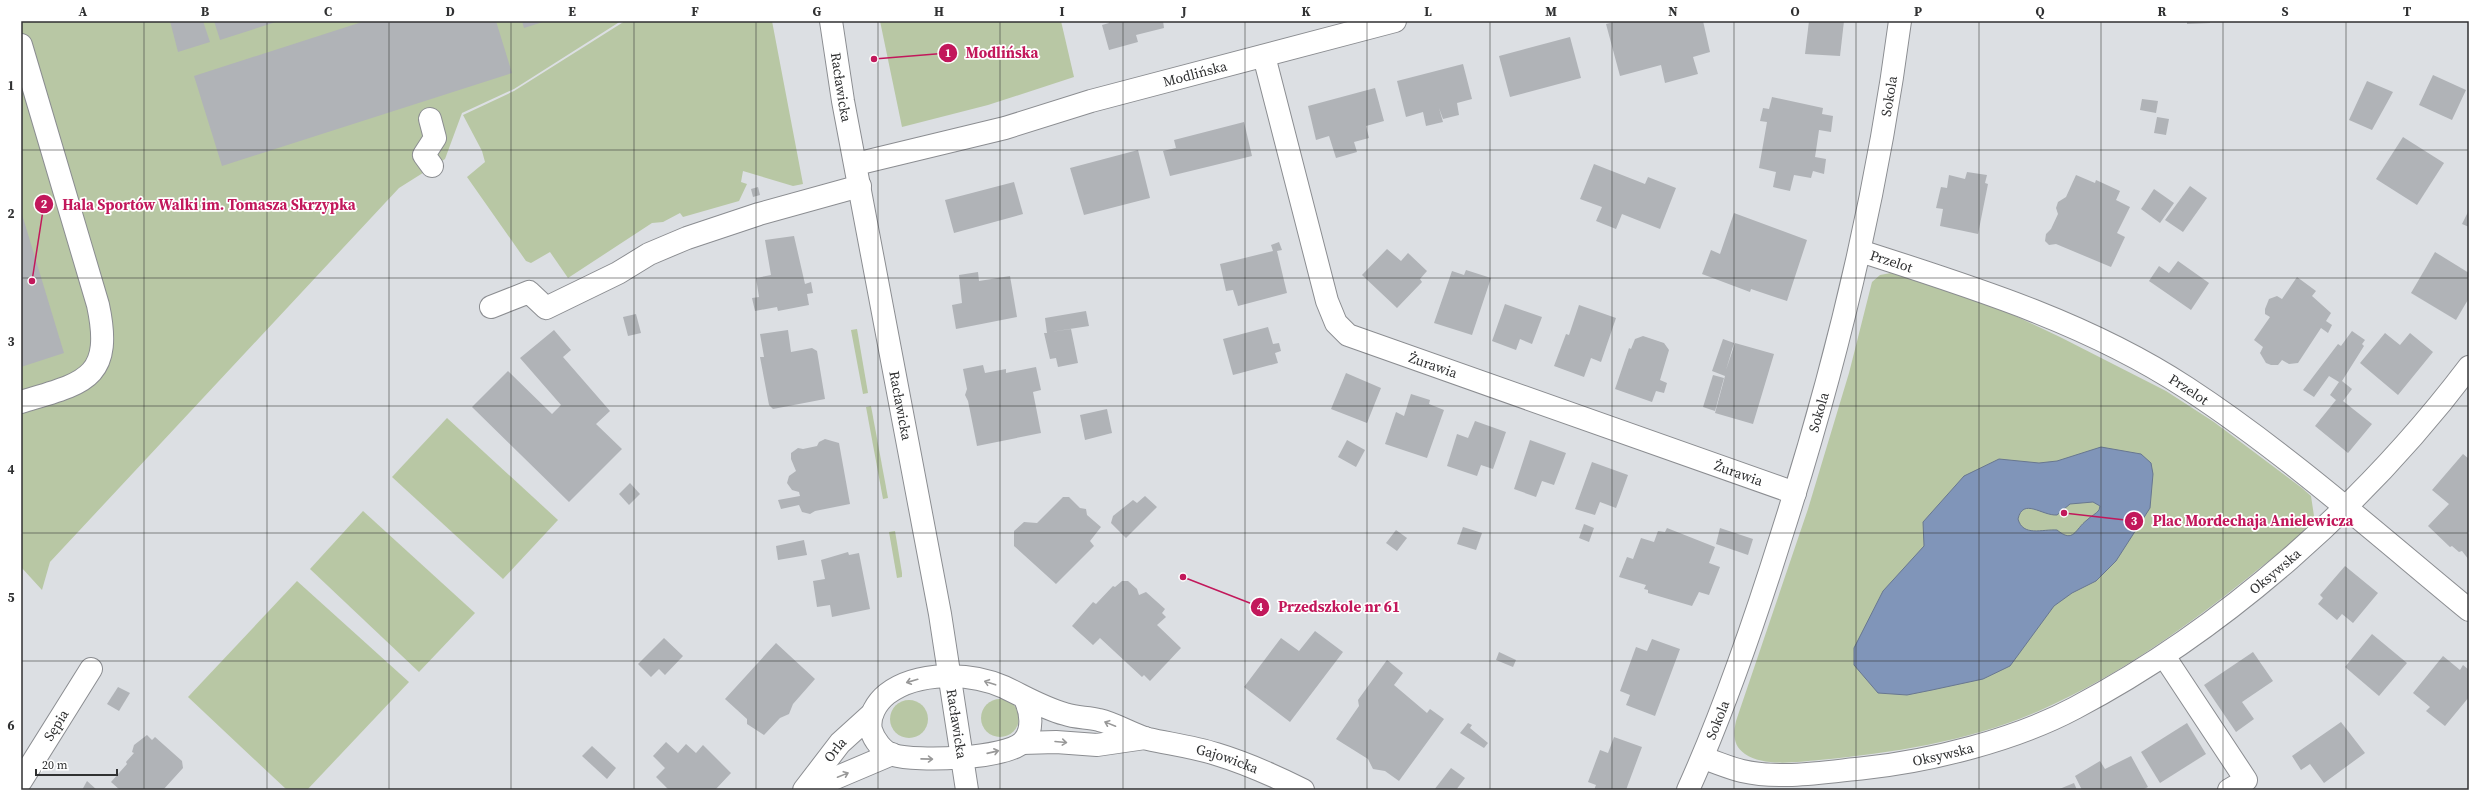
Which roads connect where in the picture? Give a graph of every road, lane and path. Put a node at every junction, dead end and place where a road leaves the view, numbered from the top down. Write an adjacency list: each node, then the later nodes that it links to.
1 (831, 21): 7 (street, Racławicka)
2 (1395, 21): 5 (street, Modlińska)
3 (1900, 21): 10 (street, Sokola)
4 (21, 45): 13 (street)
5 (1264, 56): 7 (street, Modlińska); 14 (street, Żurawia)
6 (430, 119): 8 (street)
7 (856, 164): 9 (street, Racławicka)
8 (432, 166)
9 (860, 186): 11 (street); 19 (street, Racławicka)
10 (1860, 251): 14 (street, Sokola); 15 (street, Przelot)
11 (491, 307)
12 (2469, 367): 15 (street, Oksywska)
13 (21, 402)
14 (1795, 493): 26 (street, Sokola)
15 (2346, 509): 16 (street, Przelot); 17 (street, Oksywska)
16 (2469, 610)
17 (2164, 656): 26 (street, Oksywska); 33 (street)
18 (91, 669): 27 (street, Sępia)
19 (950, 678): 20 (street, Gajowicka, one-way to 19); 21 (street, one-way to 21); 25 (street, Racławicka)
20 (1025, 699): 22 (street, Gajowicka, one-way to 20); 23 (street)
21 (872, 714): 24 (street); 28 (street, Orla)
22 (1147, 738): 23 (street, Gajowicka, one-way to 22); 31 (street, Gajowicka)
23 (1022, 743): 25 (street, Gajowicka, one-way to 23)
24 (892, 754): 25 (street, one-way to 25); 29 (street, Orla, one-way to 24)
25 (963, 757): 30 (street, Racławicka)
26 (1703, 758): 32 (street, Sokola)
27 (21, 781)
28 (804, 790)
29 (807, 790)
30 (967, 790)
31 (1303, 790)
32 (1688, 790)
33 (2229, 790)

